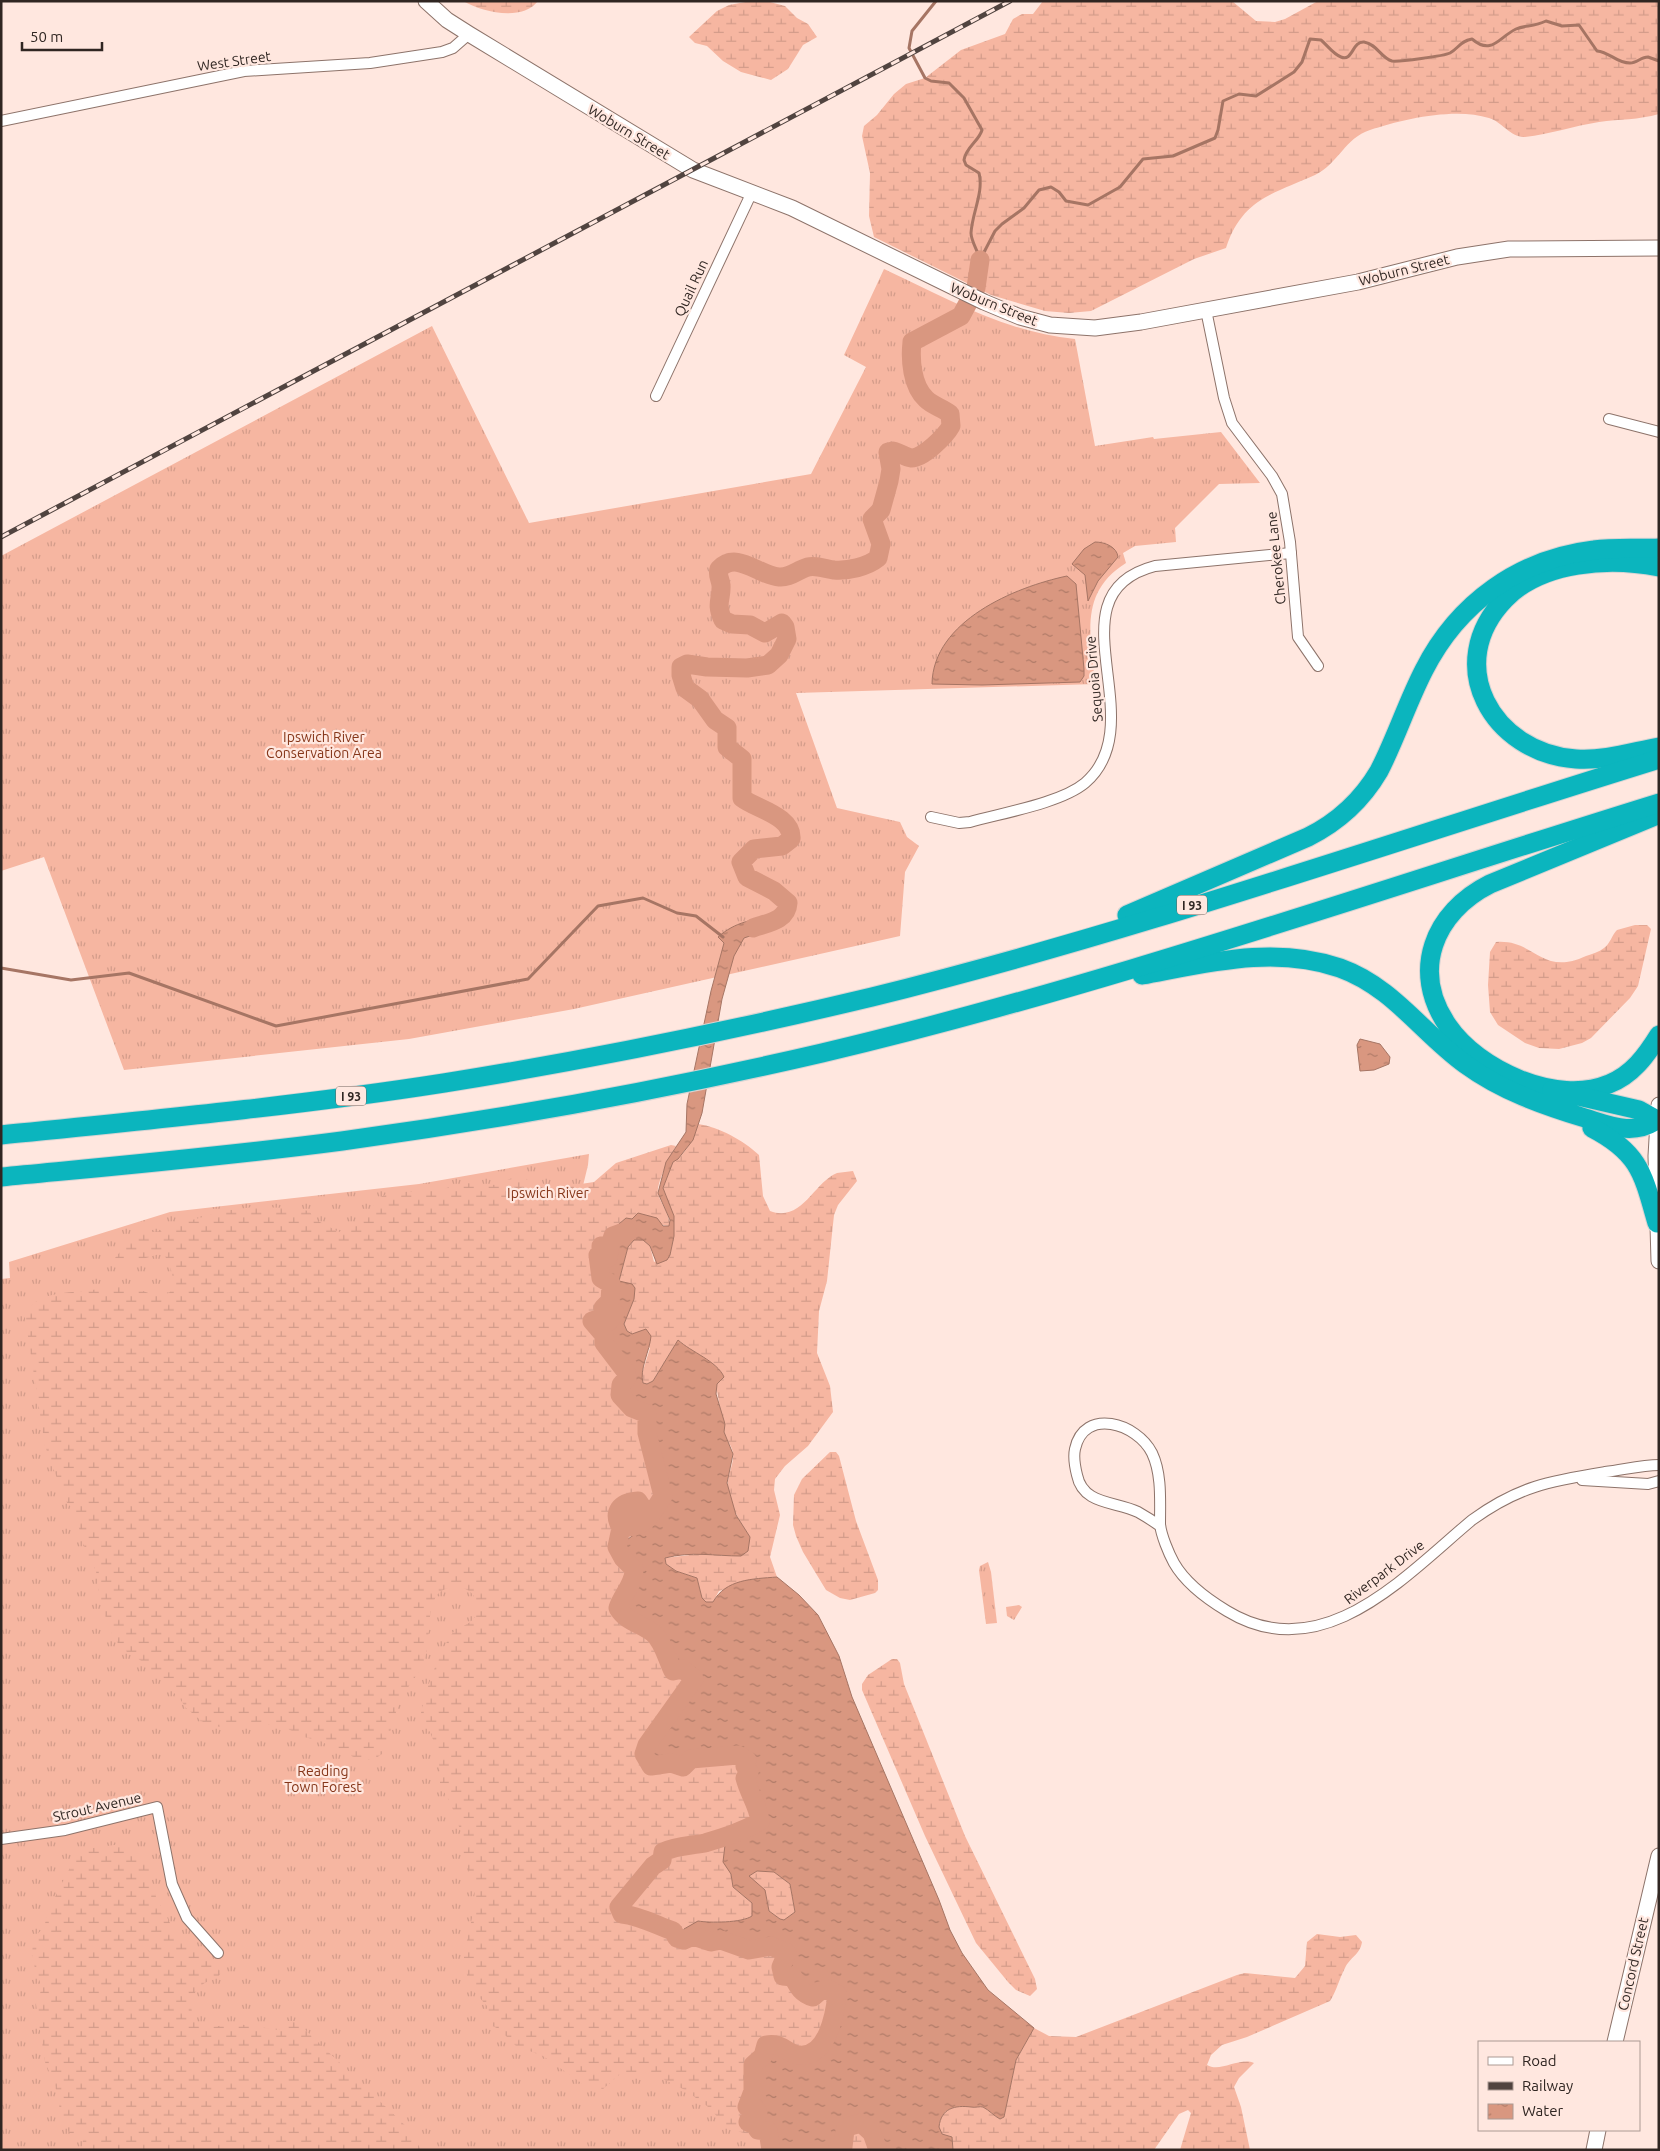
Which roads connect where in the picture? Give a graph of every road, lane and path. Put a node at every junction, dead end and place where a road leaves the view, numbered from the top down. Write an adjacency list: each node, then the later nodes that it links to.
1 (426, 1): 2 (street, Woburn Street)
2 (469, 34): 3 (street, West Street); 4 (street, Woburn Street)
3 (1, 121)
4 (752, 192): 6 (street, Woburn Street); 7 (street, Quail Run)
5 (1659, 248): 6 (street, Woburn Street)
6 (1206, 310): 12 (street, Cherokee Lane)
7 (656, 396)
8 (1609, 419): 9 (street)
9 (1659, 432)
10 (1659, 548): 11 (highway)
11 (1636, 549): 13 (highway); 21 (highway)
12 (1291, 552): 15 (street, Cherokee Lane); 20 (street, Sequoia Drive)
13 (1659, 552)
14 (1659, 567): 16 (highway)
15 (1318, 666)
16 (1659, 747)
17 (1659, 759): 21 (highway, I 93)
18 (1659, 803): 22 (highway)
19 (1659, 814): 24 (highway)
20 (931, 817)
21 (1036, 954): 26 (highway, I 93)
22 (1046, 994): 24 (highway); 27 (highway)
23 (1659, 1035): 24 (highway)
24 (1551, 1098): 25 (highway); 28 (highway)
25 (1658, 1113): 28 (street)
26 (1, 1135)
27 (1, 1177)
28 (1657, 1223): 29 (street)
29 (1659, 1261)
30 (1659, 1465): 31 (street, Riverpark Drive)
31 (1564, 1479): 32 (street, Riverpark Drive); 33 (street, Riverpark Drive)
32 (1659, 1481)
33 (1160, 1526): 33 (street, Riverpark Drive)
34 (1, 1839): 36 (street, Strout Avenue)
35 (1659, 1856): 37 (street, Concord Street)
36 (218, 1954)
37 (1615, 2041)
38 (1598, 2131): 39 (street)
39 (1594, 2150)

